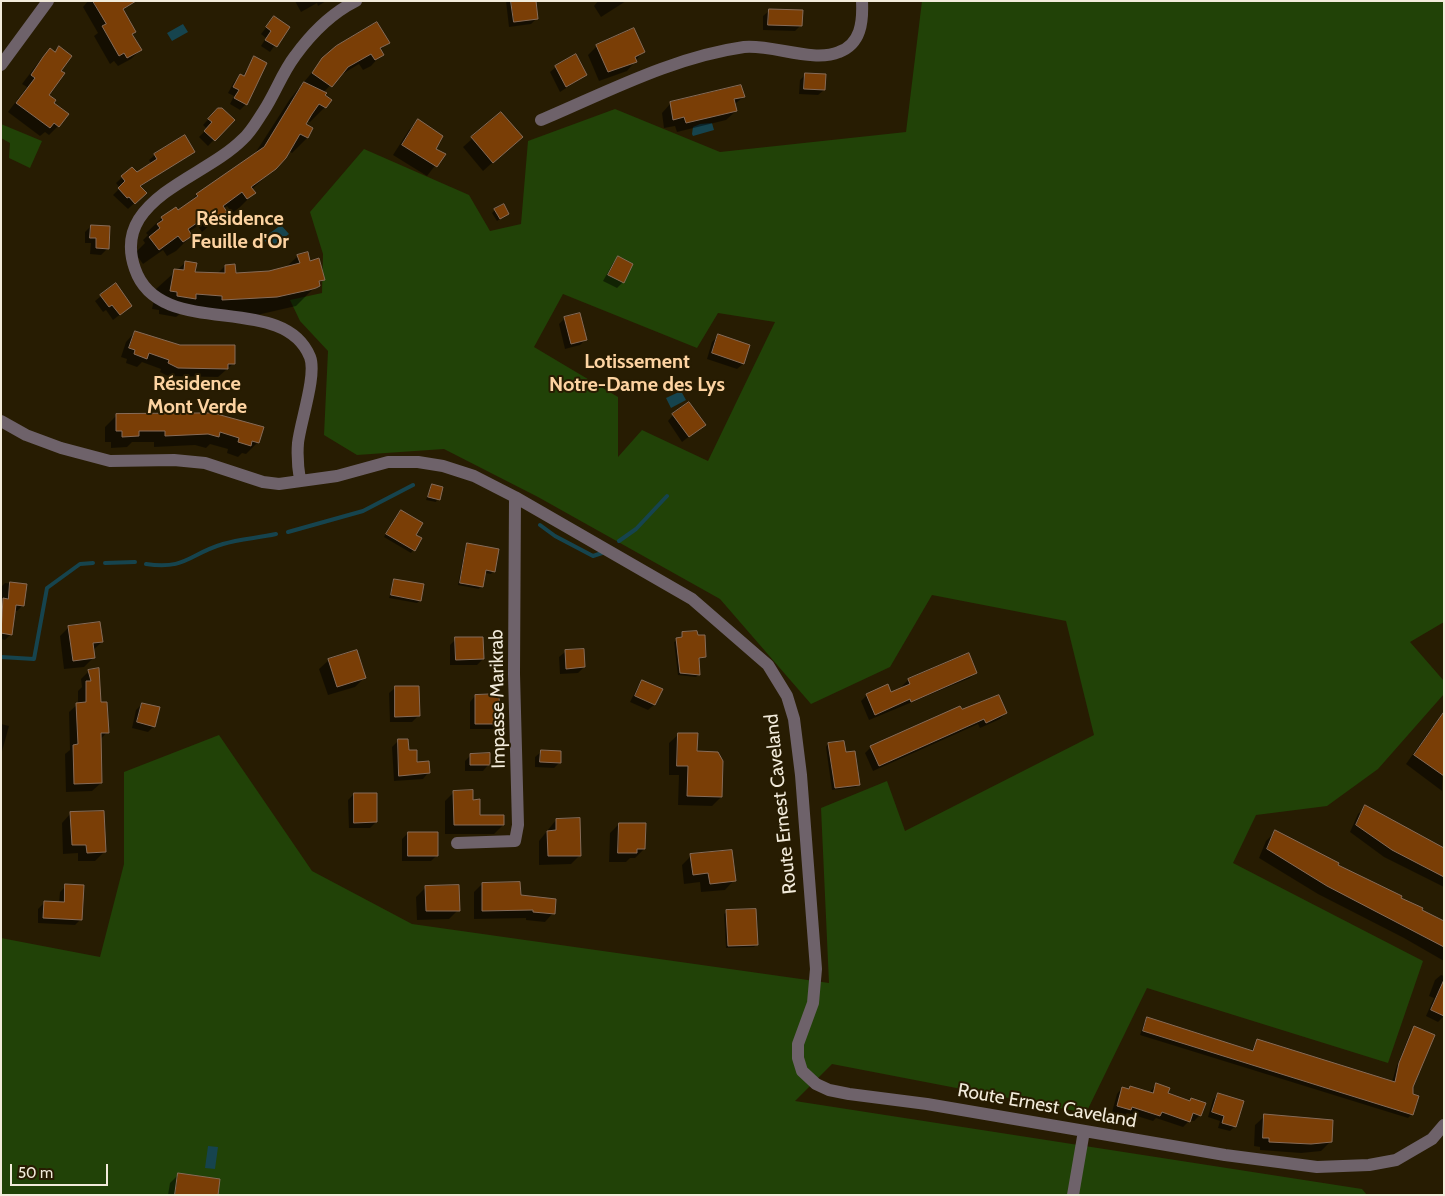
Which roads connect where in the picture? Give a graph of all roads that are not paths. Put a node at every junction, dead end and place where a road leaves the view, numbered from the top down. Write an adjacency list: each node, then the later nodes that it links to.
1 (48, 1): 4 (street)
2 (356, 1): 7 (street)
3 (862, 1): 5 (street)
4 (1, 65)
5 (541, 120)
6 (1, 421): 7 (street, Route Ernest Caveland)
7 (300, 480): 8 (street, Route Ernest Caveland)
8 (515, 497): 9 (street, Impasse Marikrab); 11 (street, Route Ernest Caveland)
9 (457, 843)
10 (1444, 1125): 11 (street, Route Ernest Caveland)
11 (1084, 1131): 12 (street)
12 (1072, 1195)

